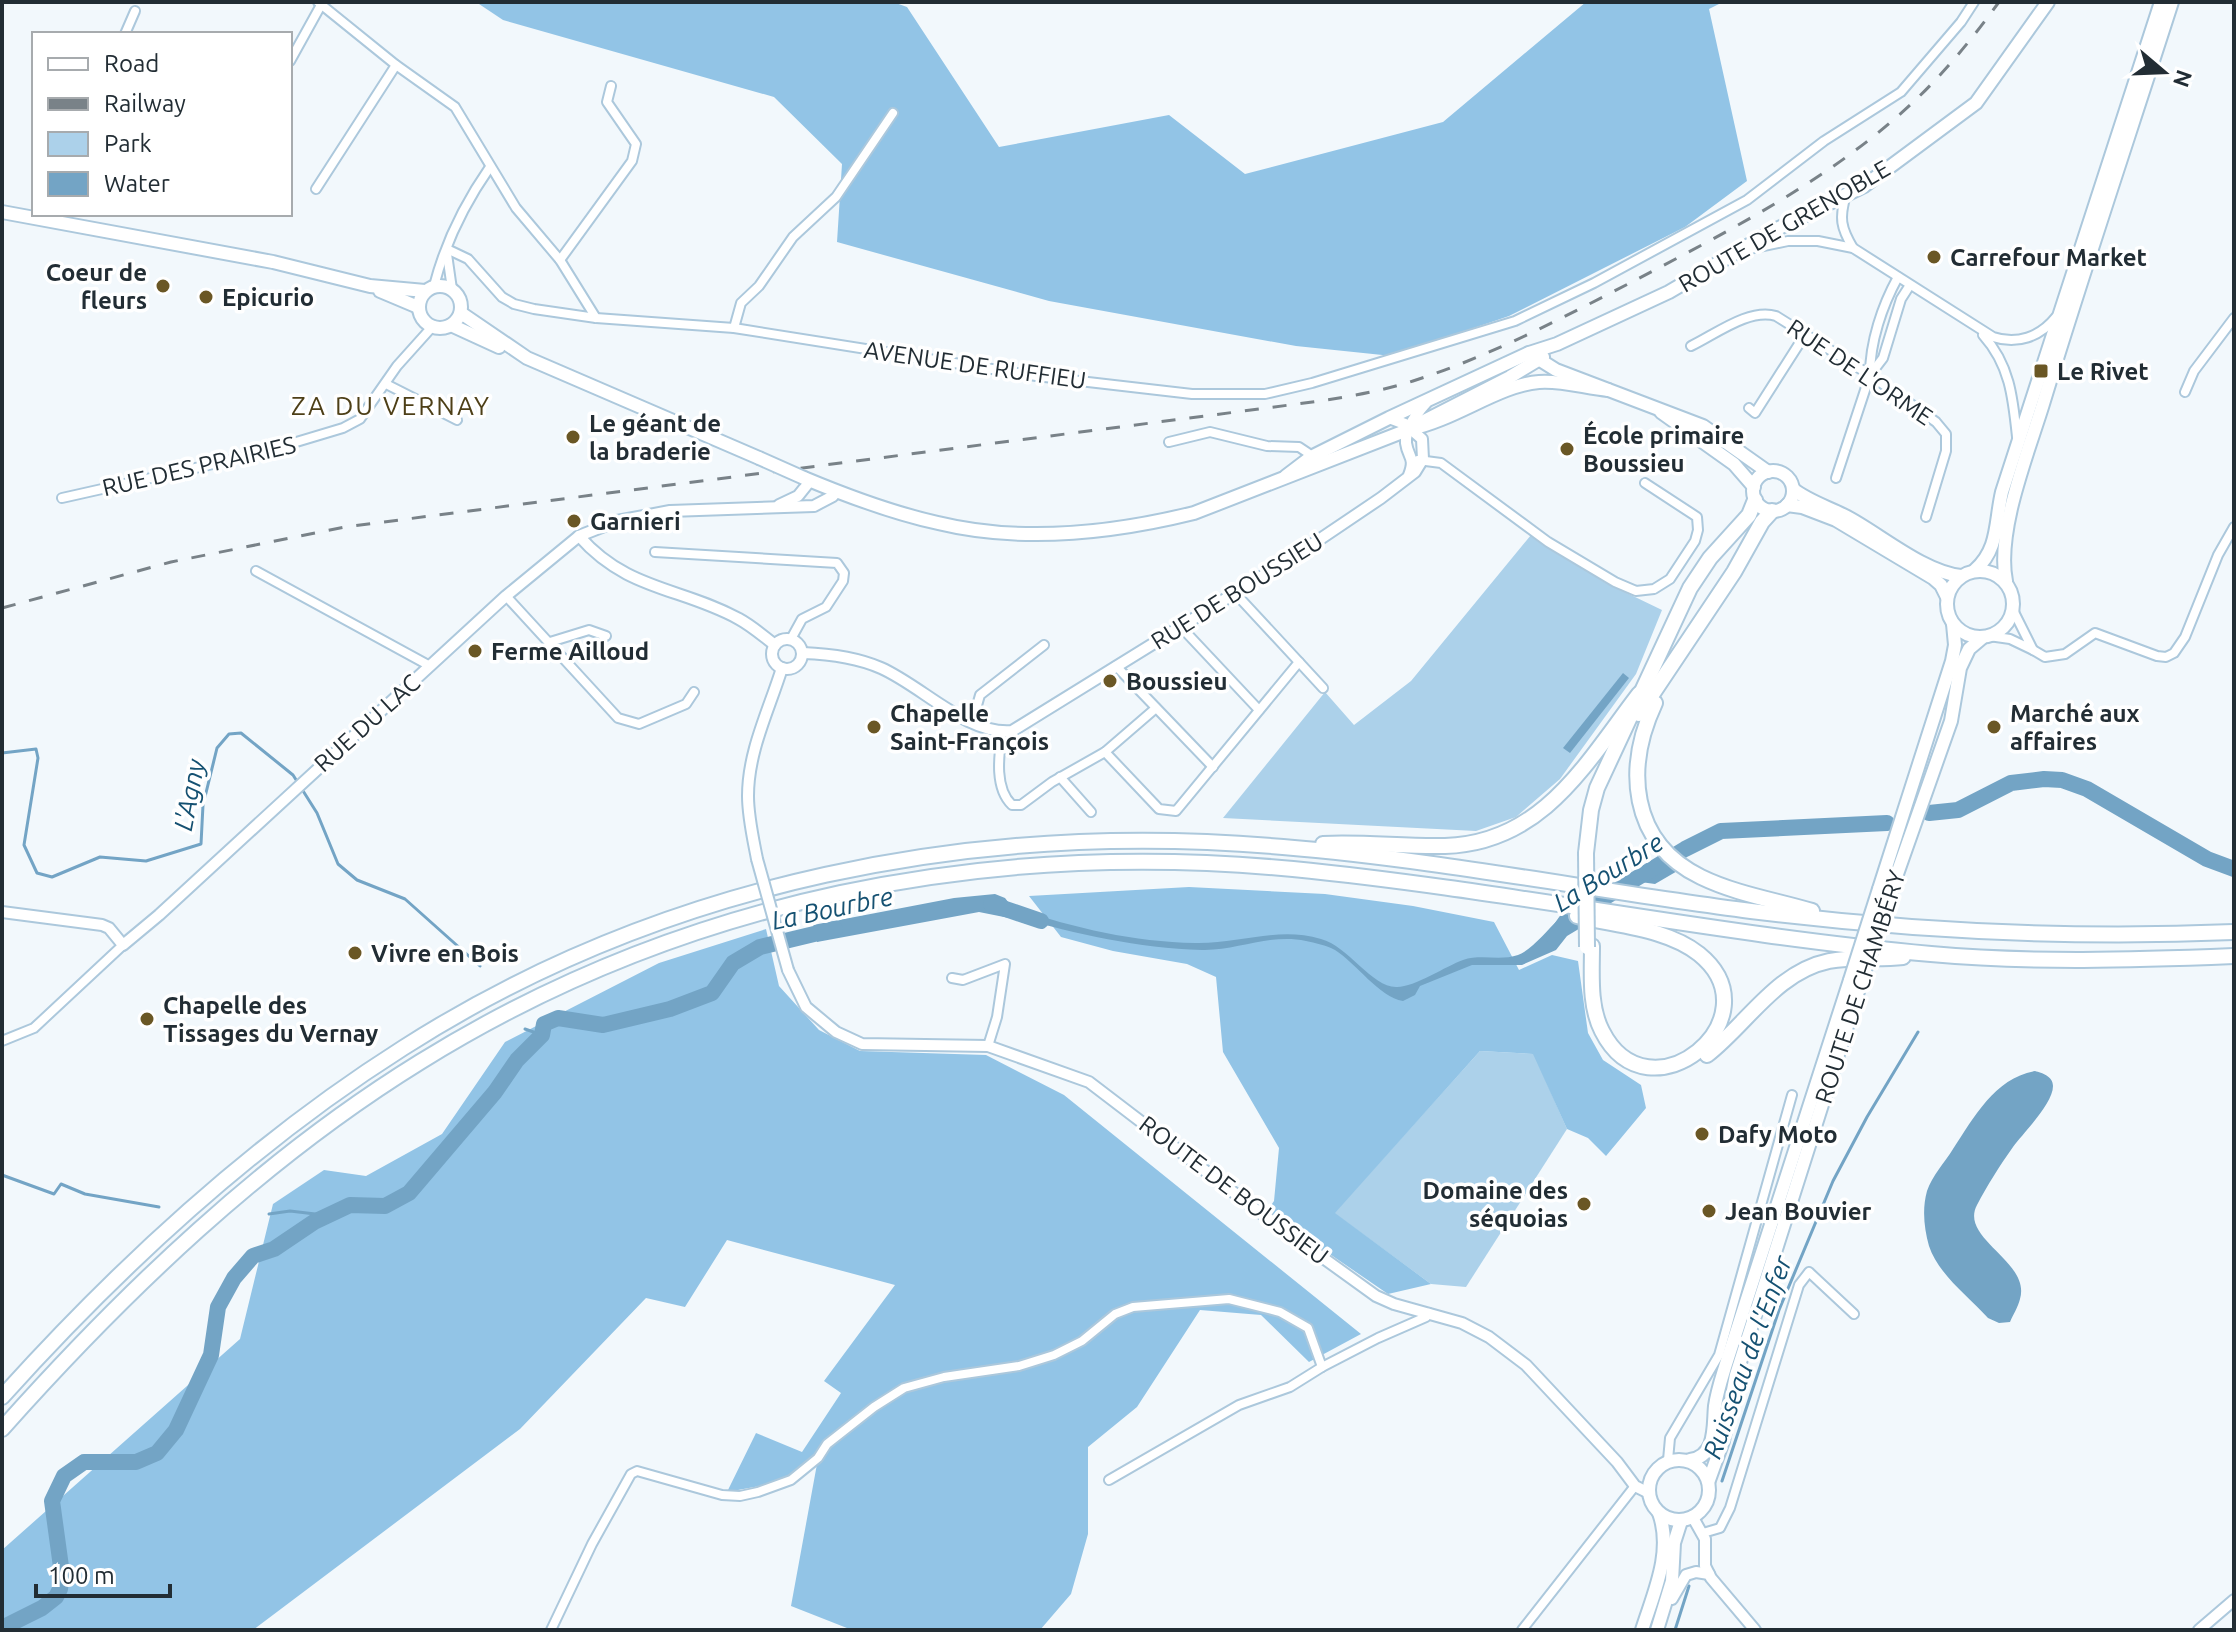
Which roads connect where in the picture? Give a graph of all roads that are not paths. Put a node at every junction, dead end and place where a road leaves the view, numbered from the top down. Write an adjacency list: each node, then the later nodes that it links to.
1 (1974, 2): 35 (street, AVENUE DE RUFFIEU)
2 (2048, 2): 14 (main road, ROUTE DE GRENOBLE)
3 (2161, 2): 29 (main road)
4 (2172, 2): 74 (main road)
5 (320, 3): 8 (street); 9 (street)
6 (135, 11): 7 (street)
7 (126, 32)
8 (292, 57)
9 (396, 65): 12 (street); 13 (street)
10 (611, 86): 21 (street)
11 (893, 113): 35 (street)
12 (490, 167): 19 (street); 21 (street)
13 (316, 189)
14 (1846, 195): 18 (street); 20 (main road, ROUTE DE GRENOBLE)
15 (2, 212): 16 (main road)
16 (32, 215)
17 (45, 217): 24 (main road)
18 (1853, 248): 20 (street); 22 (street)
19 (447, 249): 25 (street); 26 (street); 30 (street, AVENUE DE RUFFIEU)
20 (1741, 250): 38 (main road, ROUTE DE GRENOBLE)
21 (560, 260): 30 (street)
22 (1898, 277): 23 (street); 40 (street)
23 (1910, 285): 33 (street); 40 (street)
24 (370, 286): 25 (main road); 27 (main road)
25 (430, 288): 26 (main road); 27 (main road)
26 (452, 289): 28 (main road)
27 (418, 307): 34 (main road)
28 (461, 313): 32 (main road); 39 (main road)
29 (2059, 314): 33 (street); 53 (main road)
30 (596, 318): 35 (street, AVENUE DE RUFFIEU)
31 (2234, 318): 43 (street)
32 (451, 325): 34 (main road); 39 (main road)
33 (1974, 326): 53 (street)
34 (432, 327): 41 (street, RUE DES PRAIRIES)
35 (734, 328)
36 (1806, 333): 37 (street, RUE DE L'ORME); 40 (street, RUE DE L'ORME); 46 (street)
37 (1691, 346)
38 (1534, 357): 42 (main road); 44 (main road, ROUTE DE GRENOBLE); 50 (main road, ROUTE DE GRENOBLE)
39 (527, 358): 58 (main road, bridge)
40 (1870, 375): 57 (street); 67 (street, RUE DE L'ORME)
41 (386, 384): 48 (street); 63 (street, RUE DES PRAIRIES)
42 (1608, 390): 45 (main road); 49 (main road)
43 (2185, 392)
44 (1429, 400): 47 (main road, ROUTE DE GRENOBLE); 50 (street)
45 (1651, 406): 56 (main road); 62 (main road)
46 (1749, 408)
47 (1389, 418): 50 (street); 55 (main road, ROUTE DE GRENOBLE)
48 (457, 420)
49 (1433, 424): 50 (main road); 51 (main road)
50 (1404, 435): 51 (street); 54 (street); 55 (main road)
51 (1422, 439): 54 (street)
52 (1169, 442): 55 (street)
53 (2018, 444): 71 (main road)
54 (1418, 460): 59 (street); 75 (street, RUE DE BOUSSIEU)
55 (1314, 461): 61 (main road)
56 (1768, 472): 60 (main road); 62 (main road)
57 (1836, 478)
58 (807, 480): 61 (main road); 65 (street)
59 (1645, 483)
60 (1793, 489): 64 (main road); 73 (main road)
61 (837, 491): 65 (street, RUE DU LAC)
62 (1754, 493): 66 (main road); 96 (highway)
63 (62, 498)
64 (1787, 505): 66 (main road); 77 (main road)
65 (778, 506): 69 (street, RUE DU LAC)
66 (1772, 511): 93 (highway)
67 (1926, 517)
68 (2234, 527): 87 (street)
69 (579, 536): 76 (street, RUE DU LAC); 85 (street)
70 (655, 552): 83 (street)
71 (1975, 570): 73 (main road); 74 (main road)
72 (256, 571): 90 (street)
73 (1961, 576): 77 (main road)
74 (2006, 581): 78 (main road)
75 (1236, 588): 80 (street, RUE DE BOUSSIEU); 89 (street)
76 (506, 596): 84 (street); 90 (street, RUE DU LAC)
77 (1947, 597): 79 (main road)
78 (2013, 610): 82 (main road); 87 (street)
79 (1953, 624): 82 (main road); 107 (main road, ROUTE DE CHAMBÉRY)
80 (1181, 627): 91 (street, RUE DE BOUSSIEU); 98 (street)
81 (606, 636): 84 (street)
82 (1986, 637): 87 (street); 107 (main road, ROUTE DE CHAMBÉRY)
83 (791, 639): 85 (street); 88 (street)
84 (550, 642): 95 (street)
85 (775, 645): 92 (street)
86 (1044, 645): 99 (street)
87 (2033, 650)
88 (803, 653): 92 (street); 99 (street)
89 (1299, 662): 94 (street); 98 (street)
90 (430, 666): 112 (street, RUE DU LAC)
91 (1116, 666): 97 (street); 100 (street, RUE DE BOUSSIEU)
92 (782, 668): 119 (street, ROUTE DE BOUSSIEU, bridge)
93 (1664, 679): 106 (highway); 110 (highway)
94 (1323, 688)
95 (694, 692)
96 (1639, 694): 105 (highway); 106 (highway)
97 (1156, 708): 101 (street); 102 (street)
98 (1259, 710): 102 (street)
99 (972, 723): 100 (street)
100 (1002, 732): 103 (street)
101 (1105, 752): 102 (street); 103 (street)
102 (1213, 767)
103 (1060, 777): 104 (street)
104 (1091, 812)
105 (1283, 847): 110 (highway); 124 (highway)
106 (1588, 853): 113 (highway, bridge)
107 (1885, 890): 117 (main road, ROUTE DE CHAMBÉRY, bridge)
108 (1563, 908): 113 (highway); 114 (highway); 125 (highway)
109 (2, 912): 112 (street)
110 (1851, 922): 111 (highway)
111 (2234, 932)
112 (123, 945): 118 (street, RUE DU LAC)
113 (1590, 947): 114 (highway)
114 (1928, 954): 115 (highway)
115 (2234, 956)
116 (952, 978): 119 (street)
117 (1856, 981): 127 (main road, ROUTE DE CHAMBÉRY); 129 (main road, ROUTE DE CHAMBÉRY)
118 (2, 1041)
119 (988, 1046): 121 (street, ROUTE DE BOUSSIEU)
120 (1792, 1095): 126 (street)
121 (1430, 1312): 123 (street); 130 (street, ROUTE DE BOUSSIEU)
122 (1854, 1314): 134 (street)
123 (1322, 1367): 128 (street); 137 (street)
124 (2, 1397)
125 (2, 1429)
126 (1668, 1460): 127 (main road); 131 (main road)
127 (1690, 1460): 129 (main road)
128 (1109, 1480)
129 (1709, 1480): 133 (main road)
130 (1635, 1486): 131 (street, ROUTE DE BOUSSIEU); 138 (street)
131 (1649, 1493): 132 (main road)
132 (1657, 1510): 133 (main road); 139 (main road)
133 (1687, 1519): 134 (street); 140 (main road)
134 (1703, 1533): 135 (street)
135 (1709, 1574): 140 (street); 141 (street)
136 (2234, 1600): 142 (street)
137 (551, 1630)
138 (1522, 1630)
139 (1642, 1630)
140 (1658, 1630)
141 (1755, 1630)
142 (2199, 1630)

